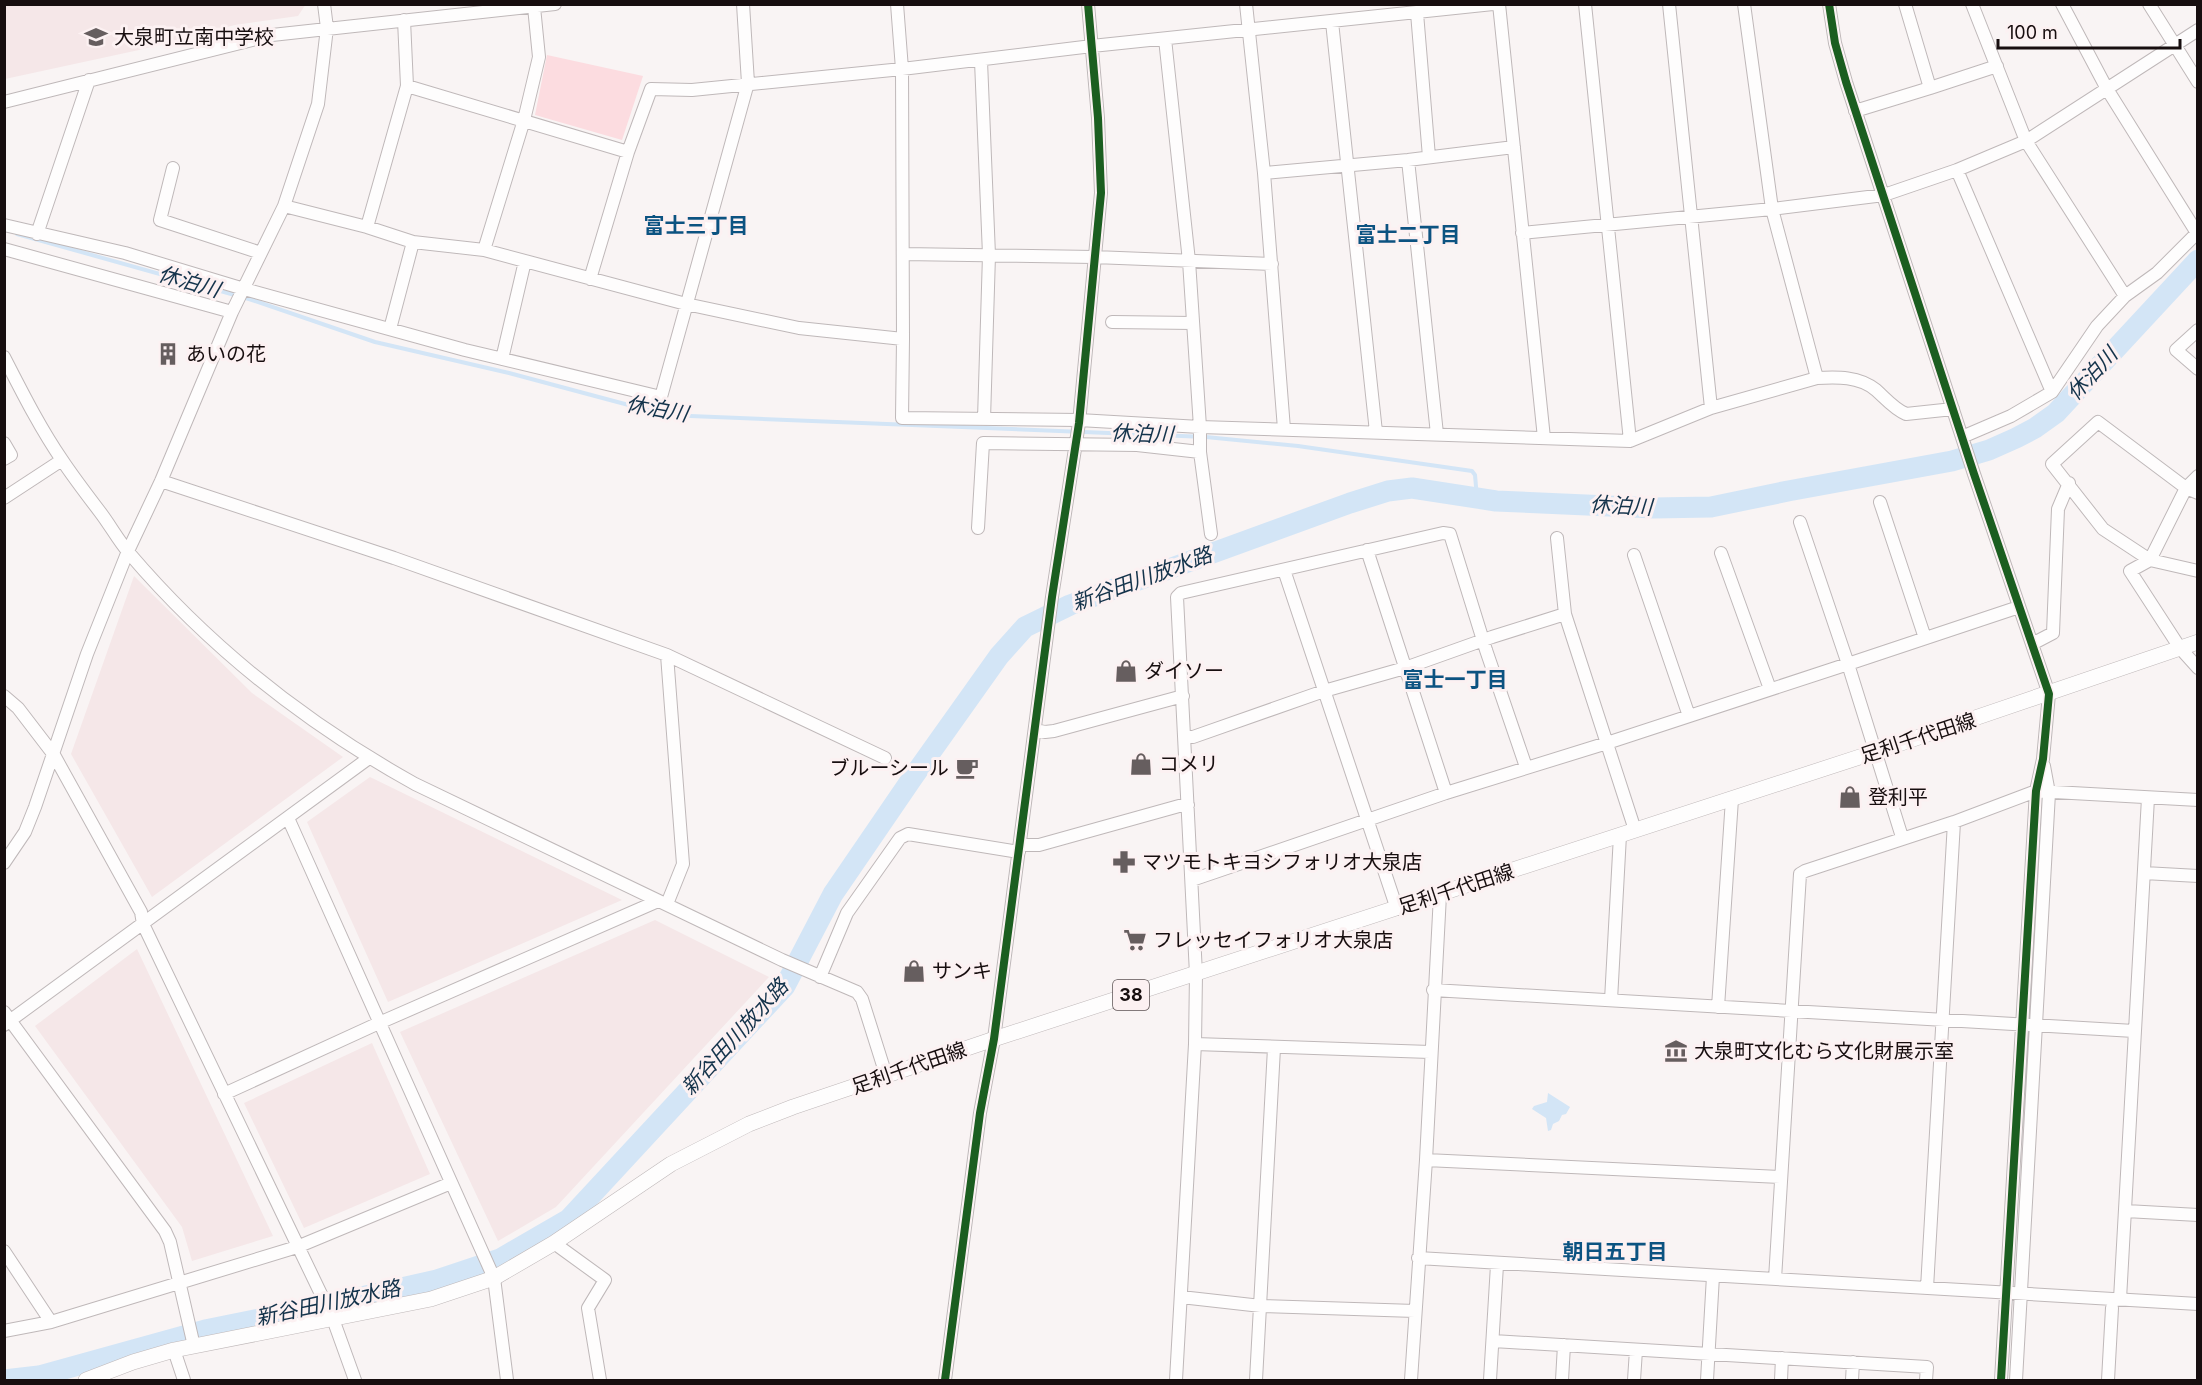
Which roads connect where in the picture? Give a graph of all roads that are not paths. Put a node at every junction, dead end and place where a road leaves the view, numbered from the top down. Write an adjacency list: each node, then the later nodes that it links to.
1 (324, 4): 22 (street)
2 (743, 4): 33 (street)
3 (897, 4): 30 (street)
4 (1088, 4): 27 (street)
5 (1246, 4): 23 (street)
6 (1493, 4): 19 (street)
7 (1499, 4): 41 (street)
8 (1585, 4): 54 (street)
9 (1669, 4): 52 (street)
10 (1744, 4): 51 (street)
11 (1829, 4): 38 (street)
12 (1905, 4): 35 (street)
13 (1972, 4): 29 (street)
14 (2062, 4): 36 (street)
15 (2149, 4): 26 (street)
16 (553, 5): 17 (street)
17 (534, 7): 18 (street); 39 (street)
18 (445, 10): 20 (street)
19 (1417, 13): 21 (street); 43 (street)
20 (404, 20): 22 (street); 34 (street)
21 (1332, 22): 23 (street); 45 (street)
22 (327, 28): 31 (street); 50 (street)
23 (1249, 30): 25 (street); 48 (street)
24 (2198, 30): 26 (street)
25 (1165, 39): 27 (street); 67 (street)
26 (2174, 45): 32 (street); 36 (street)
27 (1092, 46): 28 (street); 65 (street)
28 (981, 61): 30 (street); 64 (street)
29 (1997, 66): 35 (street); 40 (street)
30 (902, 69): 33 (street); 63 (street)
31 (89, 80): 37 (street); 58 (street)
32 (2198, 82)
33 (748, 83): 42 (street); 72 (street)
34 (408, 86): 39 (street); 55 (street)
35 (1930, 88): 38 (street)
36 (2107, 89): 40 (street); 56 (street)
37 (4, 102)
38 (1855, 111): 49 (street)
39 (524, 120): 42 (street); 61 (street)
40 (2026, 141): 47 (street); 71 (street)
41 (1514, 147): 43 (street); 57 (street)
42 (628, 152): 69 (street)
43 (1429, 157): 44 (street)
44 (1408, 160): 45 (street); 91 (street)
45 (1347, 166): 48 (street); 90 (street)
46 (173, 168): 62 (street)
47 (1957, 170): 49 (street); 83 (street)
48 (1264, 173): 68 (street)
49 (1884, 195): 51 (street); 85 (street)
50 (284, 206): 55 (street); 62 (street)
51 (1772, 209): 52 (street); 82 (street)
52 (1692, 216): 54 (street); 84 (street)
53 (4, 225): 58 (street)
54 (1607, 225): 57 (street); 95 (street)
55 (367, 227): 59 (street)
56 (2197, 232): 71 (street)
57 (1522, 233): 92 (street)
58 (37, 234): 70 (street)
59 (413, 242): 61 (street); 76 (street)
60 (4, 249): 73 (street)
61 (484, 250): 66 (street)
62 (261, 253): 70 (street)
63 (903, 254): 64 (street); 78 (street)
64 (989, 255): 65 (street); 86 (street)
65 (1094, 257): 67 (street); 87 (street)
66 (525, 261): 69 (street); 80 (street)
67 (1189, 261): 68 (street); 75 (street)
68 (1272, 264): 89 (street)
69 (590, 279): 72 (street)
70 (244, 289): 73 (street); 76 (street)
71 (2125, 296): 83 (street)
72 (687, 304): 78 (street); 80 (street)
73 (234, 308): 101 (street)
74 (1112, 322): 75 (street)
75 (1193, 323): 88 (street)
76 (390, 329): 80 (street)
77 (2198, 330): 81 (street)
78 (903, 339): 86 (street)
79 (4, 357): 99 (street)
80 (502, 358)
81 (2198, 369)
82 (1817, 378): 84 (street); 85 (street)
83 (2052, 392): 93 (street)
84 (1711, 408): 95 (street)
85 (1953, 409): 93 (street)
86 (984, 419): 87 (street)
87 (1079, 421): 88 (street); 94 (street)
88 (1200, 427): 89 (street); 97 (street)
89 (1284, 429): 90 (street)
90 (1376, 432): 91 (street)
91 (1437, 434): 92 (street)
92 (1544, 438): 95 (street)
93 (1962, 439): 117 (street)
94 (1076, 441): 97 (street); 107 (street); 134 (street)
95 (1630, 441)
96 (4, 443): 98 (street)
97 (1200, 452): 108 (street)
98 (4, 459)
99 (62, 460): 104 (street); 111 (street)
100 (2198, 476): 103 (street)
101 (161, 481): 111 (street); 124 (street)
102 (2069, 483): 103 (street); 114 (street); 122 (street)
103 (2192, 490): 114 (street)
104 (4, 498)
105 (1880, 502): 119 (street)
106 (1800, 522): 125 (street)
107 (978, 528)
108 (1211, 534)
109 (1557, 538): 118 (street)
110 (1367, 550): 120 (street); 126 (street); 132 (street)
111 (128, 551): 138 (street); 139 (street)
112 (1721, 553): 128 (street)
113 (1634, 555): 133 (street)
114 (2150, 560): 115 (street); 123 (street)
115 (2198, 571)
116 (1285, 573): 129 (street)
117 (2019, 607): 119 (street); 122 (street)
118 (1565, 614): 120 (street); 136 (street)
119 (1925, 638): 125 (street)
120 (1484, 640): 126 (street); 142 (street)
121 (2198, 642): 123 (main road, 足利千代田線 / 38)
122 (2032, 644): 130 (street)
123 (2180, 648): 127 (street); 130 (main road, 足利千代田線 / 38)
124 (666, 655): 140 (street); 162 (street)
125 (1848, 664): 128 (street); 137 (street)
126 (1405, 668): 129 (street); 144 (street)
127 (2198, 668)
128 (1770, 689): 133 (street)
129 (1324, 691): 135 (street); 151 (street)
130 (2049, 694): 137 (main road, 足利千代田線 / 38); 141 (street)
131 (4, 696): 138 (street)
132 (1183, 696): 134 (street); 135 (street)
133 (1689, 716): 136 (street)
134 (1035, 730): 156 (street)
135 (1185, 737): 149 (street)
136 (1607, 743): 142 (street); 153 (street)
137 (1875, 753): 147 (main road, 足利千代田線 / 38); 155 (street)
138 (54, 755): 157 (street); 164 (street)
139 (369, 758): 150 (street); 162 (street)
140 (885, 758)
141 (2043, 759): 143 (street); 145 (street)
142 (1526, 767): 144 (street)
143 (2036, 791): 145 (street); 152 (street); 174 (street)
144 (1446, 793): 151 (street)
145 (2049, 793): 146 (street); 175 (street)
146 (2148, 798): 148 (street); 158 (street)
147 (1732, 799): 153 (main road, 足利千代田線 / 38); 169 (street)
148 (2198, 800)
149 (1188, 805): 156 (street); 160 (street)
150 (288, 818): 164 (street); 173 (street)
151 (1368, 820): 160 (street); 163 (street)
152 (1954, 822): 155 (street); 172 (street)
153 (1635, 830): 154 (main road, 足利千代田線 / 38)
154 (1620, 835): 161 (main road, 足利千代田線 / 38); 168 (street)
155 (1902, 837): 170 (street)
156 (1019, 848): 166 (street); 177 (street)
157 (4, 862)
158 (2144, 873): 159 (street); 176 (street)
159 (2198, 876)
160 (1192, 880): 165 (street)
161 (1440, 894): 163 (main road, 足利千代田線 / 38); 167 (street)
162 (662, 903): 166 (street); 173 (street)
163 (1396, 909): 165 (main road, 足利千代田線 / 38)
164 (142, 924): 171 (street); 182 (street)
165 (1196, 974): 177 (main road, 足利千代田線 / 38); 178 (street)
166 (820, 977): 181 (street)
167 (1433, 990): 168 (street); 180 (street)
168 (1611, 1000): 169 (street)
169 (1718, 1007): 170 (street)
170 (1791, 1012): 172 (street); 184 (street)
171 (7, 1019): 196 (street)
172 (1942, 1021): 174 (street); 197 (street)
173 (379, 1023): 182 (street); 185 (street)
174 (2022, 1024): 175 (street); 198 (street)
175 (2036, 1025): 176 (street); 199 (street)
176 (2134, 1031): 186 (street)
177 (994, 1040): 181 (main road, 足利千代田線 / 38); 221 (street)
178 (1195, 1044): 179 (street); 200 (street)
179 (1274, 1048): 180 (street); 203 (street)
180 (1430, 1052): 183 (street)
181 (886, 1075): 188 (main road, 足利千代田線 / 38)
182 (224, 1094): 189 (street)
183 (1426, 1160): 184 (street); 191 (street)
184 (1780, 1177): 195 (street)
185 (452, 1183): 189 (street); 194 (street)
186 (2126, 1211): 187 (street); 201 (street)
187 (2198, 1215)
188 (554, 1243): 194 (main road, 足利千代田線 / 38); 220 (street)
189 (297, 1247): 196 (street); 205 (street)
190 (4, 1251): 206 (street)
191 (1418, 1258): 192 (street); 204 (street)
192 (1497, 1264): 193 (street); 208 (street)
193 (1713, 1276): 195 (street); 213 (street)
194 (494, 1278): 205 (main road, 足利千代田線 / 38); 219 (street)
195 (1774, 1279): 197 (street)
196 (179, 1283): 206 (street); 209 (street)
197 (1926, 1288): 198 (street)
198 (2006, 1293): 199 (street); 232 (street)
199 (2021, 1294): 201 (street); 233 (street)
200 (1181, 1297): 203 (street); 222 (street)
201 (2116, 1303): 202 (street); 234 (street)
202 (2198, 1304)
203 (1262, 1306): 204 (street); 223 (street)
204 (1415, 1311): 224 (street)
205 (331, 1316): 209 (main road, 足利千代田線 / 38); 218 (street)
206 (51, 1322): 207 (street)
207 (4, 1331)
208 (1493, 1341): 210 (street); 225 (street)
209 (193, 1343): 211 (main road, 足利千代田線 / 38)
210 (1564, 1346): 212 (street); 226 (street)
211 (174, 1350): 216 (main road, 足利千代田線 / 38); 217 (street)
212 (1636, 1350): 213 (street); 227 (street)
213 (1708, 1354): 214 (street); 228 (street)
214 (1782, 1358): 215 (street); 229 (street)
215 (1852, 1362): 230 (street); 231 (street)
216 (86, 1380)
217 (184, 1380)
218 (355, 1380)
219 (507, 1380)
220 (600, 1380)
221 (945, 1380)
222 (1176, 1380)
223 (1256, 1380)
224 (1411, 1380)
225 (1490, 1380)
226 (1562, 1380)
227 (1634, 1380)
228 (1707, 1380)
229 (1781, 1380)
230 (1852, 1380)
231 (1926, 1380)
232 (2001, 1380)
233 (2016, 1380)
234 (2108, 1380)

